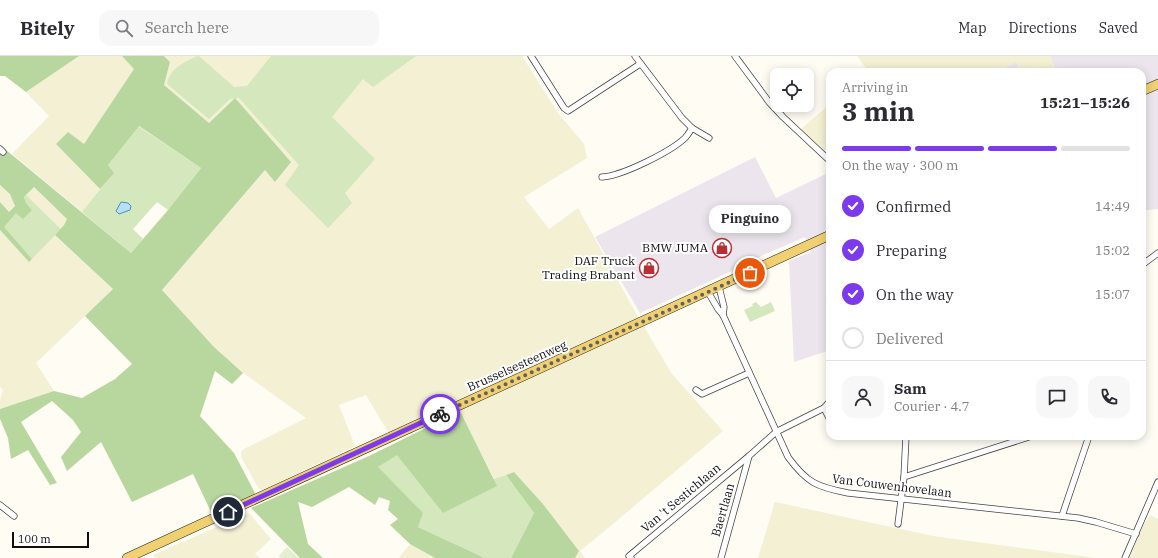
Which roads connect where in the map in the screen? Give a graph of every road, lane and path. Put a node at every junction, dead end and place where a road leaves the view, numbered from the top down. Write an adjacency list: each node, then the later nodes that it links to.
1 (531, 56): 4 (street)
2 (635, 56): 4 (street)
3 (735, 56): 9 (street)
4 (640, 64): 7 (street)
5 (1158, 84): 6 (main road)
6 (1146, 89)
7 (692, 128): 8 (street); 10 (street)
8 (709, 138)
9 (826, 157)
10 (602, 177)
11 (826, 237): 14 (main road, Brusselsesteenweg)
12 (1158, 253): 13 (street)
13 (1146, 262)
14 (719, 287): 15 (main road, Brusselsesteenweg); 16 (street, Van Couwenhovelaan)
15 (708, 292): 16 (street, Van Couwenhovelaan); 35 (main road, Brusselsesteenweg)
16 (724, 315): 17 (street, Van Couwenhovelaan)
17 (749, 373): 18 (street); 22 (street, Van Couwenhovelaan)
18 (696, 390)
19 (826, 405): 20 (street)
20 (824, 408): 21 (street); 22 (street)
21 (826, 412)
22 (776, 432): 26 (street); 29 (street, Van Couwenhovelaan)
23 (905, 440): 27 (street)
24 (1020, 440): 27 (street)
25 (1088, 440): 32 (street)
26 (749, 456): 36 (street, Van 't Sestichlaan); 37 (street, Baertlaan)
27 (904, 477): 29 (street)
28 (1158, 482): 34 (street)
29 (901, 499): 32 (street, Van Couwenhovelaan); 33 (street)
30 (0, 505): 31 (street)
31 (14, 516)
32 (1062, 516): 34 (street, Van Couwenhovelaan)
33 (898, 524)
34 (1136, 534): 38 (street)
35 (127, 558)
36 (631, 558)
37 (721, 558)
38 (1125, 558)

